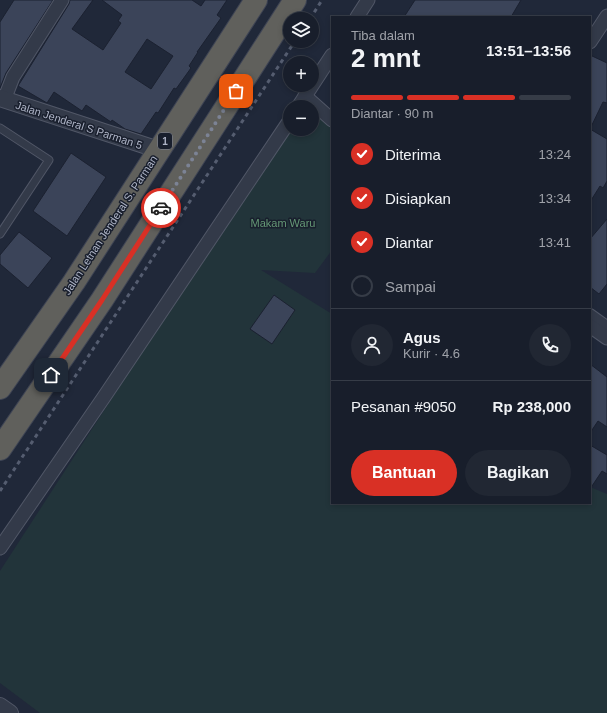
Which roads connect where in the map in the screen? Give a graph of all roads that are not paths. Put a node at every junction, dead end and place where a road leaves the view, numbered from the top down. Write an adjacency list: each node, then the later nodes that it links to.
1 (62, 0): 9 (street)
2 (256, 0): 15 (highway, Jalan Letnan Jenderal S. Parman / 1)
3 (294, 0): 18 (highway)
4 (368, 0): 5 (street)
5 (358, 16)
6 (606, 18): 7 (street)
7 (591, 40)
8 (331, 58): 10 (street)
9 (2, 99): 15 (street, Jalan Jenderal S Parman 5)
10 (304, 99): 11 (street); 12 (street)
11 (331, 113)
12 (331, 119)
13 (0, 128): 16 (lane)
14 (283, 130): 25 (street)
15 (159, 150): 17 (highway, Jalan Letnan Jenderal S. Parman / 1)
16 (0, 234)
17 (74, 282): 18 (highway); 23 (highway, Jalan Letnan Jenderal S. Parman / 1)
18 (102, 300): 24 (highway)
19 (591, 315): 20 (street)
20 (607, 326)
21 (591, 327): 22 (street)
22 (607, 338)
23 (0, 388)
24 (0, 450)
25 (0, 548)
26 (0, 706): 27 (street)
27 (10, 713)

